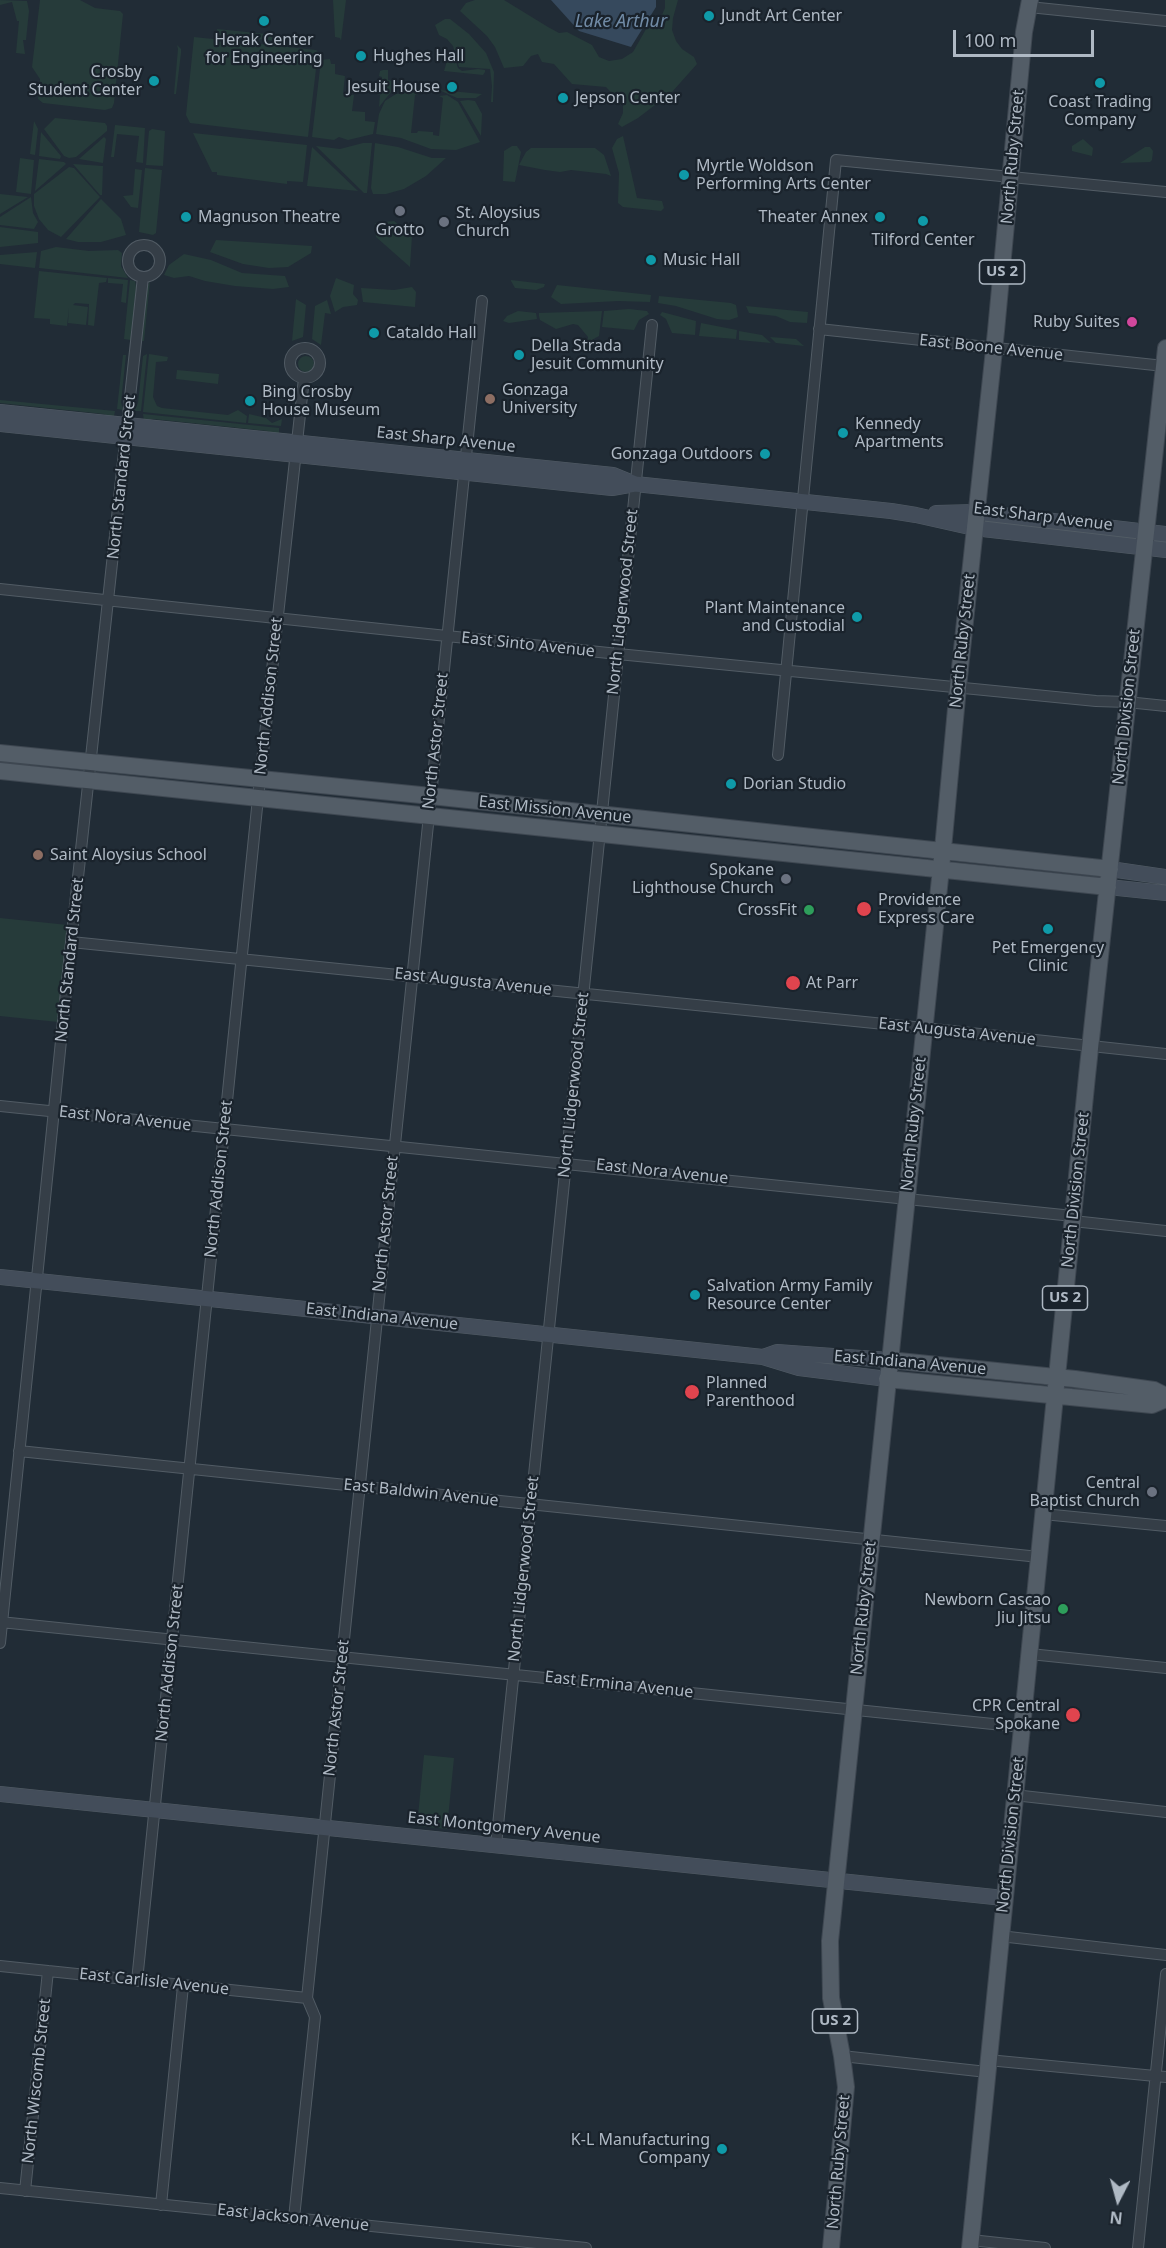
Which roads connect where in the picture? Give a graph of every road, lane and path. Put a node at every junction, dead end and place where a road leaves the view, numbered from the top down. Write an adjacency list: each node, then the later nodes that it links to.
1 (1030, 3): 2 (street); 3 (main road, North Ruby Street / US 2)
2 (1166, 21)
3 (1012, 177): 4 (street); 8 (street); 10 (main road, North Ruby Street / US 2)
4 (1166, 192)
5 (142, 277): 15 (street, North Standard Street)
6 (482, 301): 17 (street, North Astor Street)
7 (652, 325): 18 (street, North Lidgerwood Street)
8 (819, 330): 10 (street, East Boone Avenue); 19 (street)
9 (1166, 348): 11 (main road, North Division Street / US 2)
10 (994, 349): 11 (street, East Boone Avenue); 20 (main road, North Ruby Street / US 2)
11 (1164, 366): 22 (main road, North Division Street / US 2)
12 (304, 378): 16 (street, North Addison Street)
13 (0, 412): 15 (street, East Sharp Avenue)
14 (0, 424): 15 (street, East Sharp Avenue)
15 (126, 431): 16 (street, East Sharp Avenue); 25 (street, North Standard Street)
16 (297, 448): 17 (street, East Sharp Avenue); 26 (street, North Addison Street)
17 (465, 466): 18 (street, East Sharp Avenue); 27 (street, North Astor Street)
18 (635, 484): 19 (street, East Sharp Avenue); 28 (street, North Lidgerwood Street)
19 (802, 502): 20 (street, East Sharp Avenue); 29 (street)
20 (975, 520): 22 (street, East Sharp Avenue); 30 (main road, North Ruby Street / US 2)
21 (1166, 534): 22 (street, East Sharp Avenue)
22 (1145, 540): 23 (street, East Sharp Avenue); 31 (main road, North Division Street / US 2)
23 (1166, 550)
24 (0, 590): 25 (street, East Sinto Avenue)
25 (108, 602): 26 (street, East Sinto Avenue); 35 (street, North Standard Street)
26 (278, 619): 27 (street, East Sinto Avenue); 37 (street, North Addison Street)
27 (447, 637): 28 (street, East Sinto Avenue); 39 (street, North Astor Street)
28 (618, 654): 29 (street, East Sinto Avenue); 41 (street, North Lidgerwood Street)
29 (786, 670): 30 (street, East Sinto Avenue); 34 (street)
30 (958, 687): 31 (street, East Sinto Avenue); 44 (main road, North Ruby Street / US 2)
31 (1127, 702): 32 (street, East Sinto Avenue); 46 (main road, North Division Street / US 2)
32 (1166, 706)
33 (0, 753): 35 (main road, East Mission Avenue)
34 (778, 754)
35 (91, 762): 37 (main road, East Mission Avenue); 38 (street, North Standard Street)
36 (0, 771): 38 (main road, East Mission Avenue)
37 (260, 780): 39 (main road, East Mission Avenue); 40 (street, North Addison Street)
38 (88, 781): 40 (main road, East Mission Avenue); 50 (street, North Standard Street)
39 (431, 796): 41 (main road, East Mission Avenue); 42 (street, North Astor Street)
40 (258, 798): 42 (main road, East Mission Avenue); 51 (street, North Addison Street)
41 (602, 815): 43 (street, North Lidgerwood Street); 44 (main road, East Mission Avenue)
42 (429, 816): 43 (main road, East Mission Avenue); 52 (street, North Astor Street)
43 (600, 832): 45 (main road, East Mission Avenue); 53 (street, North Lidgerwood Street)
44 (943, 849): 45 (main road, North Ruby Street / US 2); 46 (main road, East Mission Avenue)
45 (940, 868): 48 (main road, East Mission Avenue); 54 (main road, North Ruby Street / US 2)
46 (1110, 868): 47 (street); 48 (main road, North Division Street / US 2)
47 (1166, 877)
48 (1108, 887): 49 (street); 55 (main road, North Division Street / US 2)
49 (1166, 893)
50 (71, 942): 51 (street, East Augusta Avenue); 58 (street, North Standard Street)
51 (242, 959): 52 (street, East Augusta Avenue); 59 (street, North Addison Street)
52 (412, 976): 53 (street, East Augusta Avenue); 60 (street, North Astor Street)
53 (583, 994): 54 (street, East Augusta Avenue); 61 (street, North Lidgerwood Street)
54 (924, 1028): 55 (street, East Augusta Avenue); 62 (main road, North Ruby Street / US 2)
55 (1090, 1046): 56 (street, East Augusta Avenue); 63 (main road, North Division Street / US 2)
56 (1166, 1054)
57 (0, 1106): 58 (street, East Nora Avenue)
58 (55, 1112): 59 (street, East Nora Avenue); 66 (street, North Standard Street)
59 (224, 1128): 60 (street, East Nora Avenue); 67 (street, North Addison Street)
60 (394, 1145): 61 (street, East Nora Avenue); 68 (street, North Astor Street)
61 (566, 1162): 62 (street, East Nora Avenue); 69 (street, North Lidgerwood Street)
62 (906, 1198): 63 (street, East Nora Avenue); 71 (main road, North Ruby Street / US 2)
63 (1073, 1218): 64 (street, East Nora Avenue); 72 (main road, North Division Street / US 2)
64 (1166, 1231)
65 (0, 1277): 66 (street, East Indiana Avenue)
66 (36, 1281): 67 (street, East Indiana Avenue); 76 (street, North Standard Street)
67 (207, 1298): 68 (street, East Indiana Avenue); 77 (street, North Addison Street)
68 (377, 1316): 69 (street, East Indiana Avenue); 78 (street, North Astor Street)
69 (548, 1334): 70 (street, East Indiana Avenue); 79 (street, North Lidgerwood Street)
70 (763, 1357): 71 (street, East Indiana Avenue); 73 (street, East Indiana Avenue)
71 (889, 1360): 72 (main road, East Indiana Avenue); 73 (main road, North Ruby Street / US 2)
72 (1058, 1377): 74 (main road, North Division Street / US 2); 75 (main road, East Indiana Avenue)
73 (887, 1379): 74 (main road, East Indiana Avenue); 82 (main road, North Ruby Street / US 2)
74 (1056, 1396): 75 (main road, East Indiana Avenue); 80 (main road, North Division Street / US 2)
75 (1166, 1398)
76 (19, 1451): 77 (street, East Baldwin Avenue); 84 (street, North Standard Street)
77 (189, 1469): 78 (street, East Baldwin Avenue); 85 (street, North Addison Street)
78 (360, 1486): 79 (street, East Baldwin Avenue); 88 (street, North Astor Street)
79 (531, 1504): 82 (street, East Baldwin Avenue); 90 (street, North Lidgerwood Street)
80 (1043, 1514): 81 (street); 83 (main road, North Division Street / US 2)
81 (1166, 1526)
82 (871, 1540): 83 (street, East Baldwin Avenue); 91 (main road, North Ruby Street / US 2)
83 (1039, 1557): 87 (main road, North Division Street / US 2)
84 (1, 1622): 85 (street, East Ermina Avenue); 86 (street, North Standard Street)
85 (172, 1639): 88 (street, East Ermina Avenue); 95 (street, North Addison Street)
86 (0, 1643)
87 (1030, 1654): 89 (street); 92 (main road, North Division Street / US 2)
88 (343, 1657): 90 (street, East Ermina Avenue); 97 (street, North Astor Street)
89 (1166, 1668)
90 (514, 1674): 91 (street, East Ermina Avenue); 98 (street, North Lidgerwood Street)
91 (854, 1709): 92 (street, East Ermina Avenue); 99 (main road, North Ruby Street / US 2)
92 (1022, 1727): 94 (main road, North Division Street / US 2)
93 (0, 1794): 95 (street, East Montgomery Avenue)
94 (1014, 1796): 96 (street); 100 (main road, North Division Street / US 2)
95 (155, 1810): 97 (street, East Montgomery Avenue); 106 (street, North Addison Street)
96 (1166, 1812)
97 (324, 1828): 98 (street, East Montgomery Avenue); 108 (street, North Astor Street)
98 (496, 1845): 99 (street, East Montgomery Avenue)
99 (836, 1881): 100 (street, East Montgomery Avenue); 109 (main road, North Ruby Street / US 2)
100 (1004, 1898): 101 (main road, North Division Street / US 2)
101 (1000, 1936): 102 (street); 110 (main road, North Division Street / US 2)
102 (1166, 1955)
103 (0, 1966): 104 (street, East Carlisle Avenue)
104 (48, 1971): 106 (street, East Carlisle Avenue); 113 (street, North Wiscomb Street)
105 (1166, 1974): 111 (street)
106 (137, 1981): 107 (street, East Carlisle Avenue)
107 (183, 1986): 108 (street, East Carlisle Avenue); 114 (street)
108 (307, 1998): 115 (street, North Astor Street)
109 (842, 2056): 110 (street); 118 (main road, North Ruby Street / US 2)
110 (987, 2066): 111 (street); 116 (main road, North Division Street / US 2)
111 (1161, 2077): 120 (street)
112 (0, 2188): 113 (street, East Jackson Avenue)
113 (25, 2191): 114 (street, East Jackson Avenue)
114 (161, 2205): 115 (street, East Jackson Avenue)
115 (294, 2218): 117 (street, East Jackson Avenue)
116 (971, 2244): 119 (street)
117 (585, 2248)
118 (831, 2248)
119 (1045, 2248)
120 (1138, 2248)

